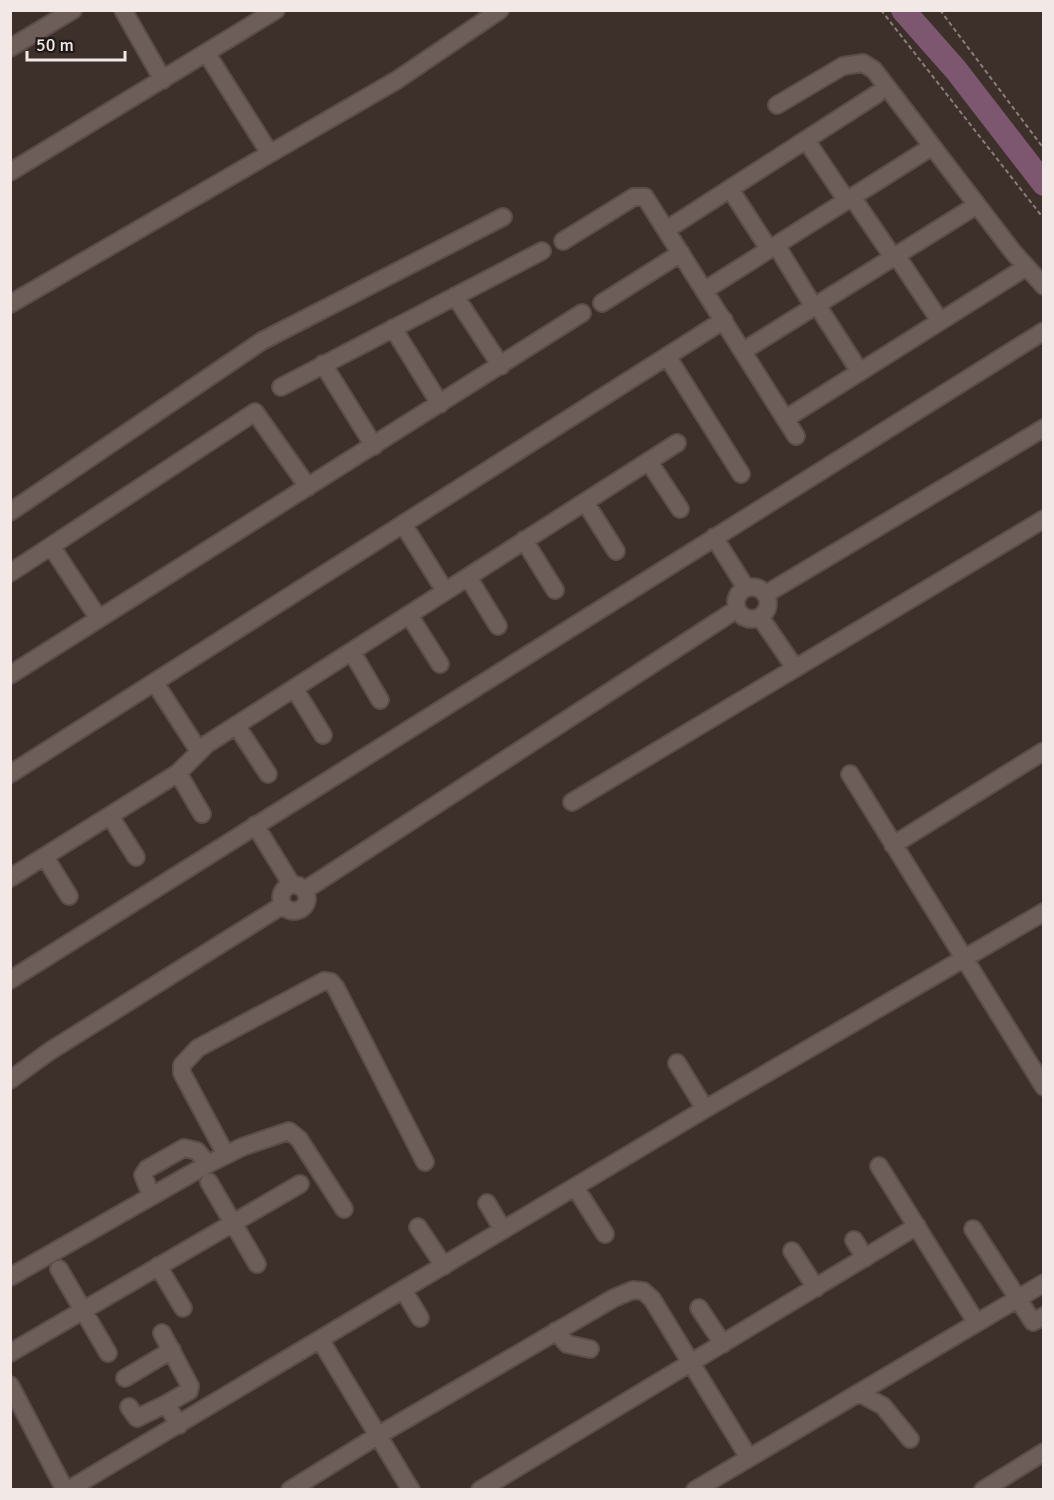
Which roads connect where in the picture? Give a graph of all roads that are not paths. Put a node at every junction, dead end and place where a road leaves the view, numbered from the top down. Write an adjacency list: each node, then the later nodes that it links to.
1 (73, 10): 7 (street)
2 (123, 10): 9 (street)
3 (243, 10): 6 (street)
4 (276, 10): 6 (street)
5 (500, 10): 13 (street)
6 (251, 25): 8 (street)
7 (10, 48)
8 (207, 54): 9 (street); 13 (street)
9 (163, 80): 15 (street)
10 (877, 94): 12 (street)
11 (777, 105): 27 (street)
12 (806, 140): 16 (street); 17 (street)
13 (269, 152): 31 (street)
14 (925, 152): 17 (street)
15 (10, 172)
16 (730, 189): 20 (street); 22 (street)
17 (849, 199): 22 (street); 25 (street)
18 (969, 210): 25 (street)
19 (503, 217): 55 (street)
20 (666, 230): 21 (street); 24 (street)
21 (563, 241)
22 (773, 247): 28 (street); 32 (street)
23 (542, 251): 29 (street)
24 (681, 253): 28 (street); 30 (street)
25 (894, 256): 32 (street); 35 (street)
26 (1020, 271): 35 (street)
27 (1044, 286)
28 (705, 290): 34 (street)
29 (455, 296): 36 (street); 41 (street)
30 (602, 303)
31 (10, 304)
32 (815, 306): 38 (street); 42 (street)
33 (582, 314): 41 (street)
34 (724, 320): 38 (street); 39 (street)
35 (940, 321): 42 (street)
36 (393, 328): 40 (street); 44 (street)
37 (1044, 330): 58 (street)
38 (743, 351): 45 (street)
39 (667, 356): 51 (street); 57 (street)
40 (323, 364): 43 (street); 49 (street)
41 (501, 366): 44 (street)
42 (860, 372): 45 (street)
43 (281, 387)
44 (440, 405): 49 (street)
45 (785, 419): 47 (street)
46 (1044, 428): 67 (street)
47 (796, 436)
48 (677, 443): 50 (street)
49 (374, 446): 52 (street)
50 (649, 462): 53 (street); 54 (street)
51 (741, 474)
52 (308, 488): 60 (street); 71 (street)
53 (585, 502): 59 (street); 61 (street)
54 (680, 509)
55 (10, 512)
56 (1044, 519): 75 (street)
57 (404, 524): 66 (street); 77 (street)
58 (714, 537): 64 (street); 91 (street)
59 (525, 540): 63 (street); 65 (street)
60 (51, 546): 62 (street); 71 (street)
61 (616, 551)
62 (10, 573)
63 (468, 577): 66 (street); 72 (street)
64 (746, 588): 67 (street); 68 (street)
65 (555, 590)
66 (445, 591): 69 (street)
67 (766, 594): 70 (street)
68 (737, 609): 70 (street); 96 (street)
69 (409, 615): 73 (street); 74 (street)
70 (760, 617): 75 (street)
71 (99, 619): 76 (street)
72 (498, 626)
73 (352, 652): 78 (street); 79 (street)
74 (440, 664)
75 (795, 668): 88 (street)
76 (10, 675)
77 (155, 683): 83 (street); 85 (street)
78 (294, 688): 80 (street); 81 (street)
79 (381, 700)
80 (236, 725): 83 (street); 86 (street)
81 (323, 735)
82 (1044, 751): 92 (street)
83 (199, 752): 84 (street)
84 (178, 773): 89 (street); 90 (street)
85 (10, 774)
86 (268, 774)
87 (850, 774): 92 (street)
88 (572, 802)
89 (202, 814)
90 (110, 816): 93 (street); 94 (street)
91 (255, 825): 96 (street); 101 (street)
92 (893, 845): 100 (street)
93 (136, 856)
94 (45, 857): 95 (street); 97 (street)
95 (10, 878)
96 (299, 888): 98 (street); 98 (street)
97 (69, 897)
98 (283, 905): 103 (street)
99 (1044, 912): 100 (street)
100 (963, 959): 104 (street); 105 (street)
101 (10, 980)
102 (677, 1063): 105 (street)
103 (10, 1080)
104 (1044, 1087)
105 (705, 1109): 112 (street)
106 (226, 1155): 107 (street); 108 (street); 115 (street)
107 (425, 1162)
108 (208, 1164): 113 (street); 113 (street)
109 (879, 1166): 117 (street)
110 (209, 1182): 116 (street)
111 (300, 1184): 116 (street)
112 (575, 1187): 120 (street); 121 (street)
113 (151, 1196): 129 (street)
114 (488, 1203): 120 (street)
115 (344, 1209)
116 (231, 1223): 125 (street); 126 (street)
117 (917, 1226): 124 (street); 139 (street)
118 (418, 1227): 127 (street)
119 (973, 1228): 133 (street)
120 (503, 1230): 127 (street)
121 (605, 1234)
122 (854, 1240): 124 (street)
123 (792, 1251): 131 (street)
124 (865, 1258): 131 (street)
125 (257, 1264)
126 (158, 1266): 134 (street); 136 (street)
127 (444, 1266): 132 (street)
128 (59, 1269): 136 (street)
129 (10, 1277)
130 (1044, 1283): 133 (street)
131 (816, 1288): 143 (street)
132 (404, 1291): 138 (street); 142 (street)
133 (1017, 1298): 137 (street); 139 (street)
134 (183, 1308)
135 (699, 1308): 143 (street)
136 (83, 1310): 146 (street); 147 (street)
137 (1044, 1316)
138 (420, 1318)
139 (976, 1322): 151 (street)
140 (556, 1331): 144 (street); 148 (street); 155 (street)
141 (162, 1333): 145 (street)
142 (321, 1341): 154 (street); 155 (street)
143 (723, 1344): 148 (street)
144 (590, 1349)
145 (172, 1350): 149 (street); 152 (street)
146 (10, 1353)
147 (108, 1353)
148 (692, 1363): 158 (street); 162 (street)
149 (125, 1378)
150 (10, 1385): 159 (street)
151 (859, 1393): 156 (street); 158 (street)
152 (166, 1404): 153 (street); 154 (street)
153 (129, 1407)
154 (178, 1425): 159 (street)
155 (377, 1436): 160 (street); 161 (street)
156 (910, 1439)
157 (1044, 1452): 164 (street)
158 (749, 1458): 163 (street)
159 (67, 1490)
160 (290, 1490)
161 (411, 1490)
162 (480, 1490)
163 (695, 1490)
164 (983, 1490)

